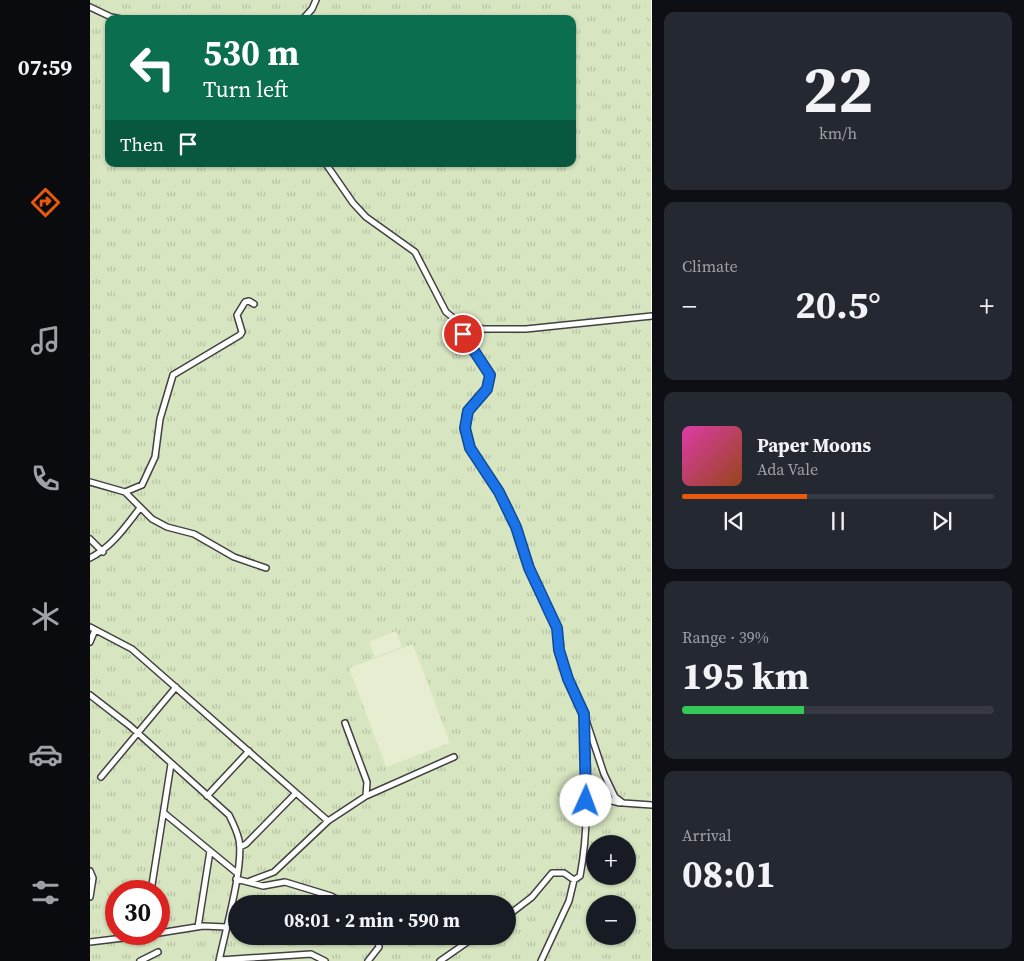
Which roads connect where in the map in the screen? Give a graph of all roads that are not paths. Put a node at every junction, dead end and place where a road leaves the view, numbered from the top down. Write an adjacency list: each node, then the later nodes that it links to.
1 (316, 0): 4 (street)
2 (90, 7): 3 (street)
3 (108, 15)
4 (307, 15)
5 (328, 167): 8 (street)
6 (254, 304): 10 (street)
7 (652, 316): 8 (street)
8 (453, 320): 20 (street)
9 (90, 482): 10 (street)
10 (125, 492): 11 (street)
11 (140, 508): 13 (street); 15 (street)
12 (90, 539): 13 (street)
13 (103, 552): 14 (street)
14 (90, 558)
15 (266, 568)
16 (92, 629): 17 (street); 18 (street)
17 (90, 642)
18 (176, 687): 22 (street); 23 (street)
19 (90, 695): 22 (street)
20 (584, 714): 26 (street); 31 (street)
21 (345, 723): 30 (street)
22 (139, 733): 25 (street); 27 (street)
23 (248, 751): 28 (street); 29 (street)
24 (454, 757): 30 (street)
25 (172, 764): 29 (street); 33 (street)
26 (586, 776): 31 (street); 40 (street)
27 (101, 777)
28 (296, 793): 34 (street); 35 (street)
29 (207, 796): 35 (street)
30 (366, 796): 34 (street)
31 (623, 803): 32 (street)
32 (652, 805)
33 (164, 813): 36 (street); 39 (street)
34 (328, 821): 41 (street)
35 (240, 847): 38 (street)
36 (210, 850): 38 (street); 45 (street)
37 (90, 871): 43 (street)
38 (236, 876): 41 (street); 46 (street)
39 (154, 880)
40 (574, 880): 44 (street); 59 (street)
41 (250, 881): 42 (street)
42 (328, 895)
43 (90, 897)
44 (516, 909)
45 (198, 927): 46 (street); 47 (street)
46 (226, 927): 53 (street)
47 (170, 932)
48 (105, 940): 49 (street)
49 (90, 942)
50 (379, 945): 57 (street)
51 (463, 945): 58 (street)
52 (158, 952): 55 (street)
53 (219, 960): 54 (street)
54 (234, 960): 56 (street)
55 (140, 961)
56 (325, 961)
57 (368, 961)
58 (440, 961)
59 (540, 961)

